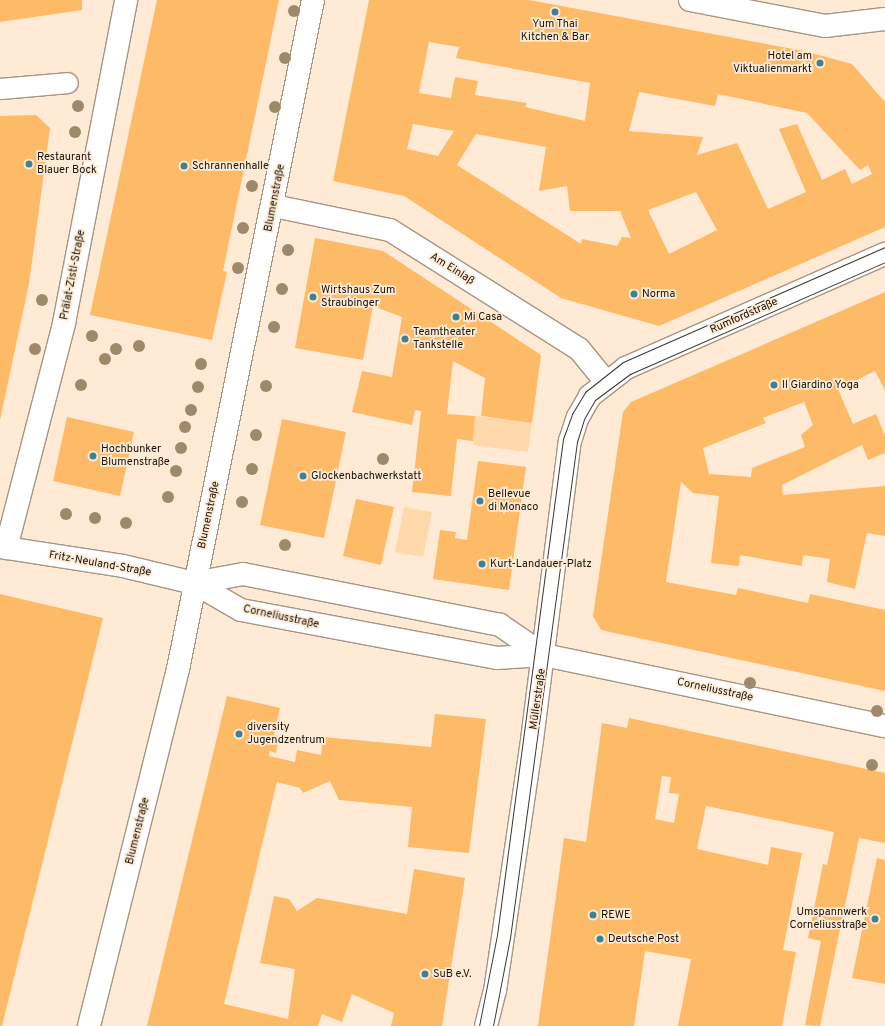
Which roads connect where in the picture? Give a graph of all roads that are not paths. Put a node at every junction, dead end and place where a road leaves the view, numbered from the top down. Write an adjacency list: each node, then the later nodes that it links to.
1 (126, 0): 10 (street, Prälat-Zistl-Straße)
2 (313, 0): 7 (street, Blumenstraße)
3 (690, 0): 4 (street)
4 (885, 19)
5 (68, 83): 6 (street)
6 (0, 89)
7 (274, 206): 9 (street, Am Einlaß); 11 (street, Blumenstraße)
8 (885, 254): 9 (street, Rumfordstraße)
9 (606, 382): 12 (street, Müllerstraße)
10 (3, 548): 11 (street, Fritz-Neuland-Straße)
11 (194, 583): 12 (street, Corneliusstraße); 12 (street, Corneliusstraße); 14 (street, Blumenstraße)
12 (544, 655): 13 (street, Corneliusstraße); 15 (street, Müllerstraße)
13 (885, 726)
14 (89, 1026)
15 (486, 1026)

